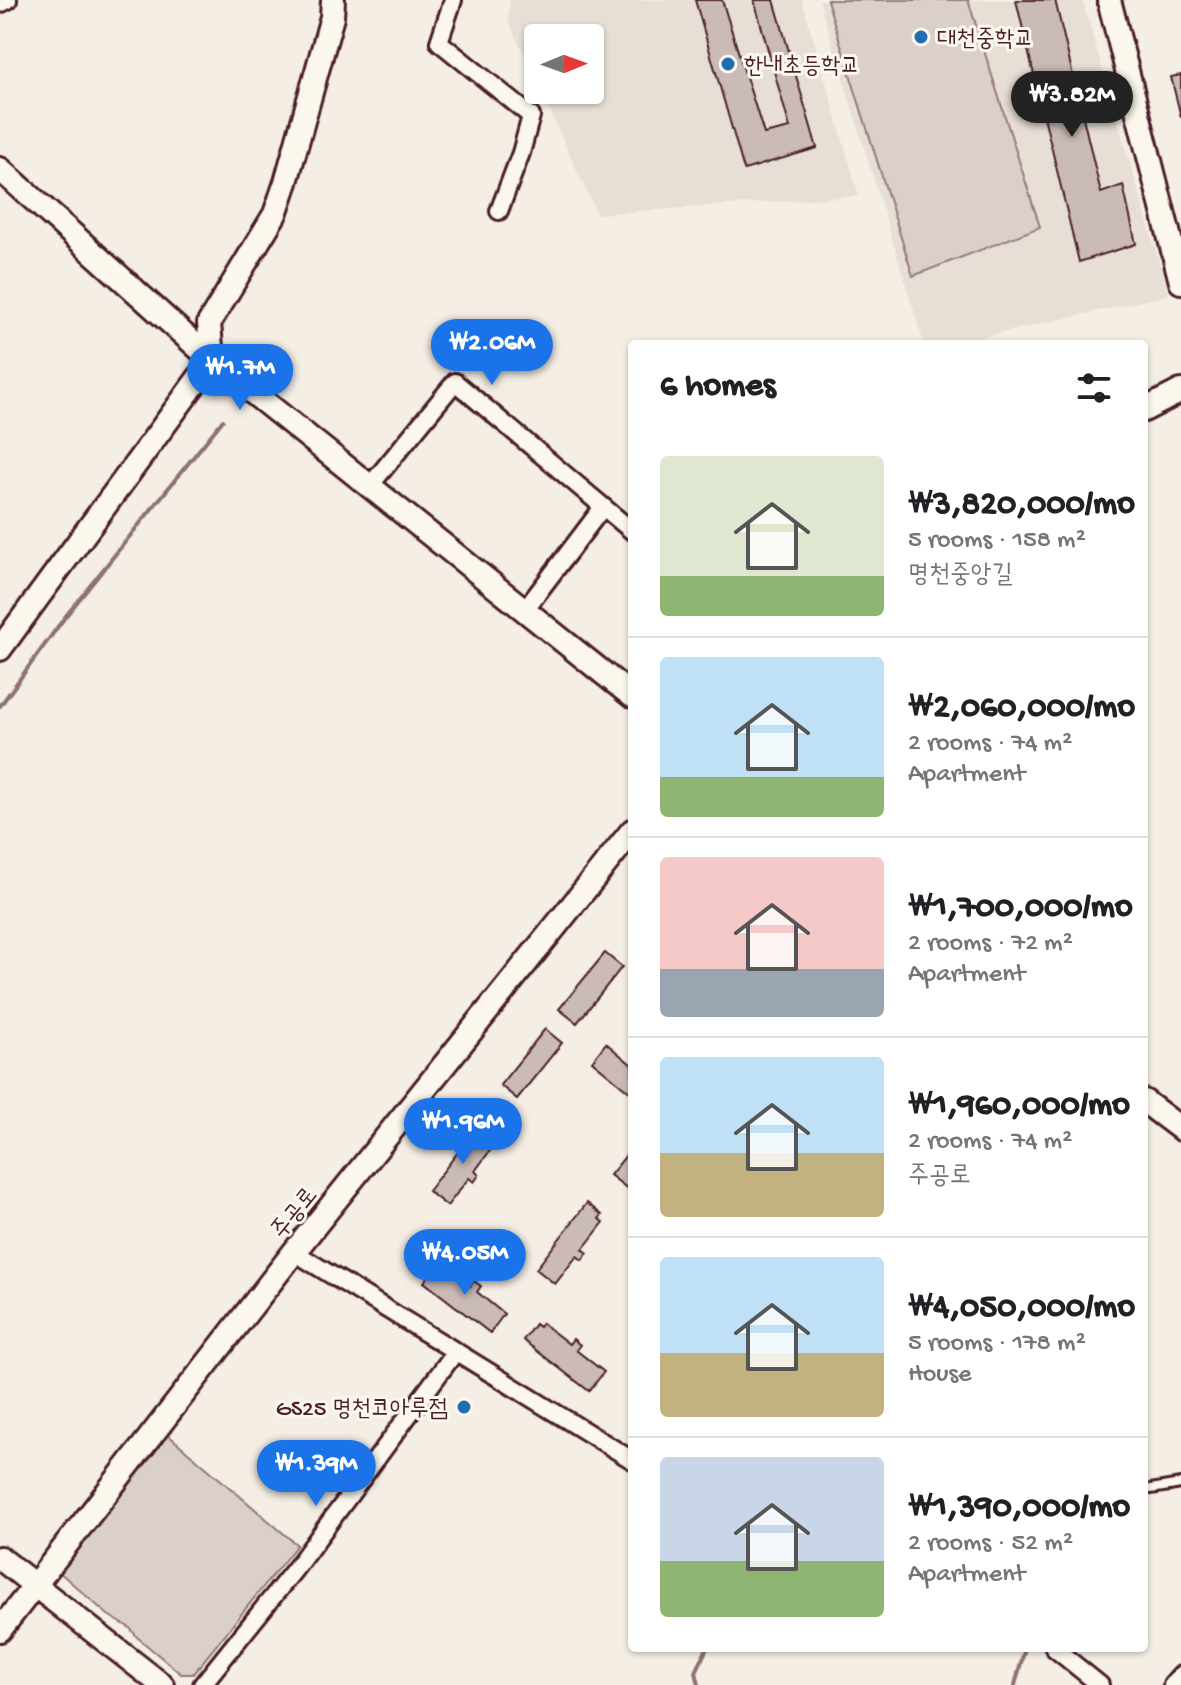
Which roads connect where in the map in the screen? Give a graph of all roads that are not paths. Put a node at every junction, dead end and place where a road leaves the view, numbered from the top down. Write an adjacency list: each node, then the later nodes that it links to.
1 (8, 0): 5 (street)
2 (333, 0): 9 (street)
3 (453, 0): 7 (street)
4 (1109, 0): 8 (street)
5 (0, 4)
6 (0, 169): 9 (street)
7 (499, 211)
8 (1180, 271)
9 (212, 360): 12 (street); 16 (street)
10 (1181, 391): 11 (street)
11 (1148, 408)
12 (369, 487): 13 (street); 15 (street)
13 (603, 507): 14 (street); 15 (street)
14 (628, 528)
15 (524, 611): 17 (street)
16 (0, 649)
17 (628, 693)
18 (628, 836): 21 (street, 주공로)
19 (1148, 1104): 20 (street)
20 (1181, 1129)
21 (294, 1252): 22 (street); 27 (street, 주공로)
22 (456, 1351): 23 (street); 32 (street)
23 (628, 1458)
24 (1181, 1484): 25 (lane)
25 (1151, 1489)
26 (0, 1558): 27 (street)
27 (35, 1586): 28 (street, 주공로); 31 (street)
28 (0, 1630)
29 (1059, 1652): 33 (street)
30 (1181, 1675): 34 (street)
31 (162, 1685)
32 (202, 1685)
33 (1100, 1685)
34 (1172, 1685)

